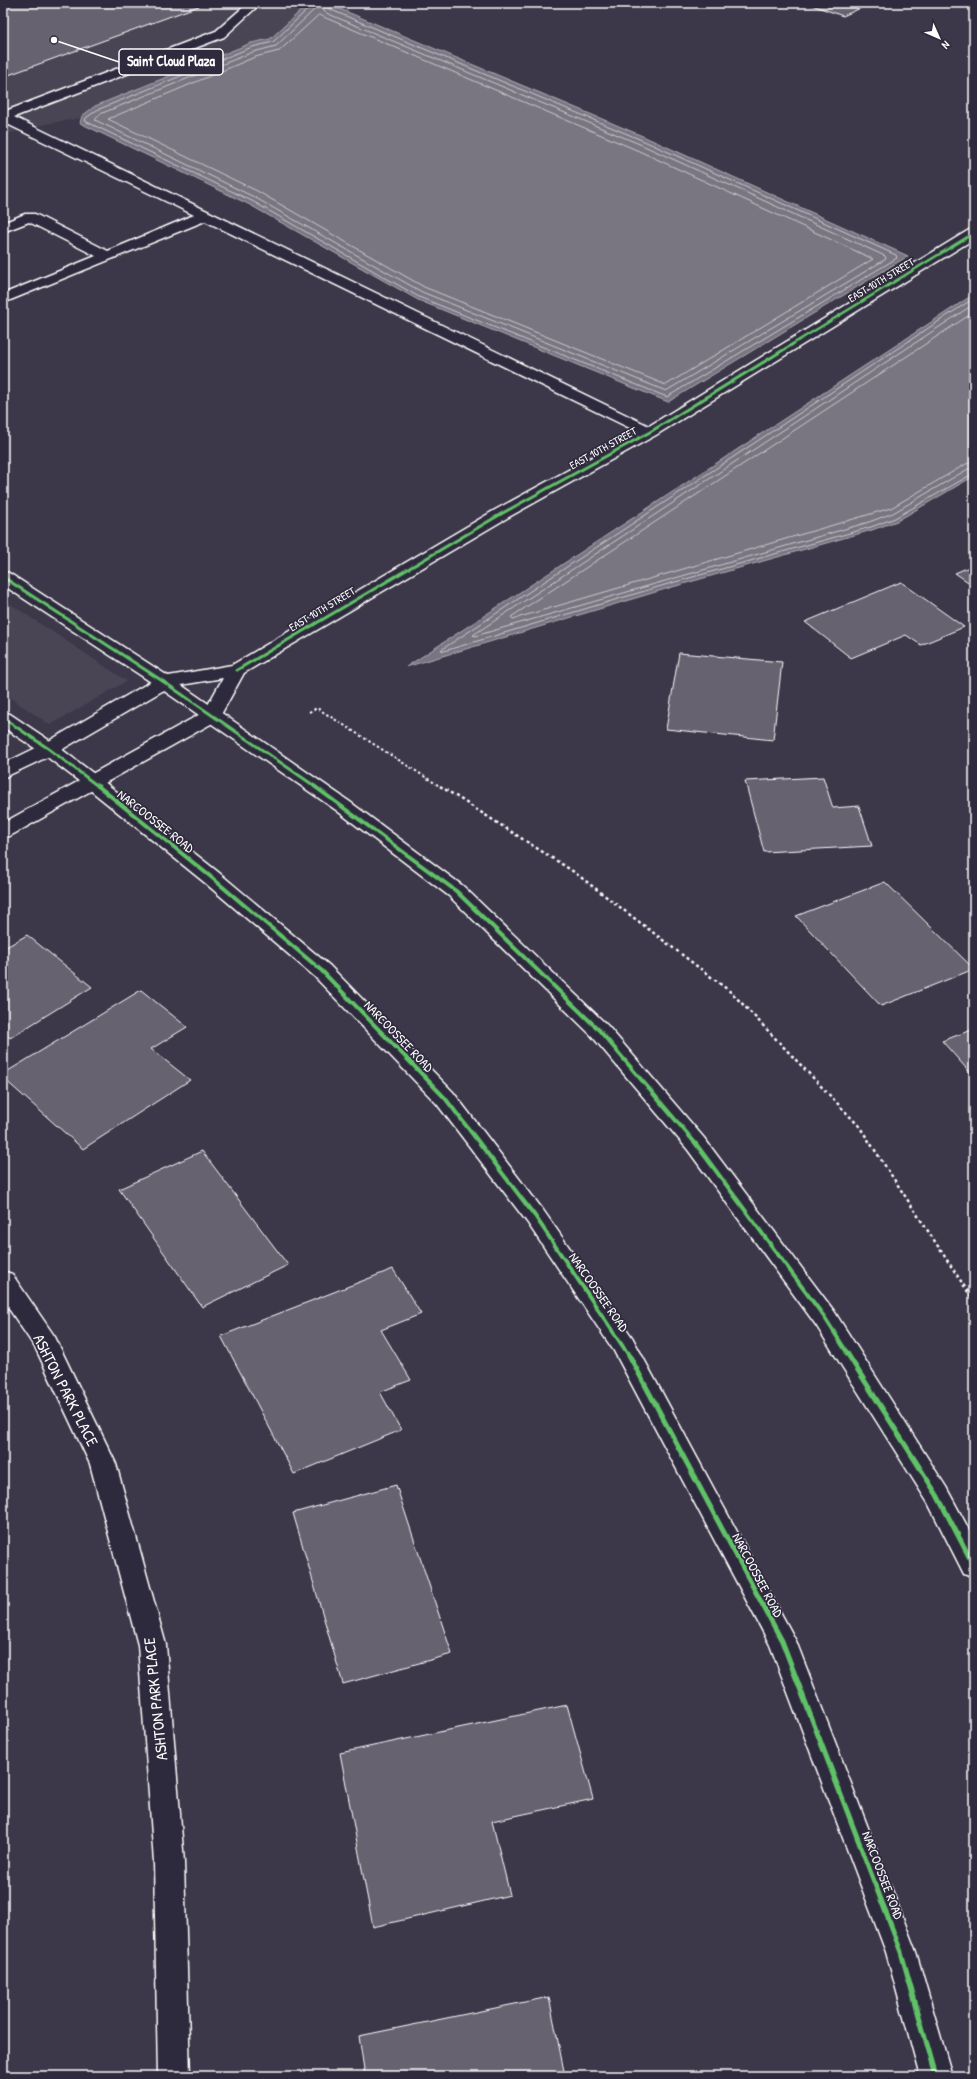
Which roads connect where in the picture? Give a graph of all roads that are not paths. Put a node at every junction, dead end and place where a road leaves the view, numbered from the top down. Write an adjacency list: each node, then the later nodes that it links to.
1 (255, 3): 2 (main road)
2 (3, 117): 3 (main road)
3 (205, 216): 6 (main road); 8 (main road)
4 (3, 228): 6 (main road)
5 (974, 233): 8 (main road, EAST 10TH STREET)
6 (107, 256): 7 (main road)
7 (3, 298)
8 (650, 432): 10 (main road, EAST 10TH STREET)
9 (3, 577): 11 (main road)
10 (237, 670): 11 (main road, EAST 10TH STREET); 12 (main road)
11 (164, 682): 12 (main road); 14 (main road, EAST 10TH STREET)
12 (211, 716): 16 (main road); 19 (main road)
13 (3, 718): 14 (main road, NARCOOSSEE ROAD)
14 (49, 749): 15 (main road); 16 (main road, NARCOOSSEE ROAD)
15 (3, 772)
16 (91, 782): 17 (main road); 21 (main road, NARCOOSSEE ROAD)
17 (3, 831)
18 (3, 1281): 20 (main road, ASHTON PARK PLACE)
19 (974, 1566)
20 (174, 2076)
21 (936, 2076)

